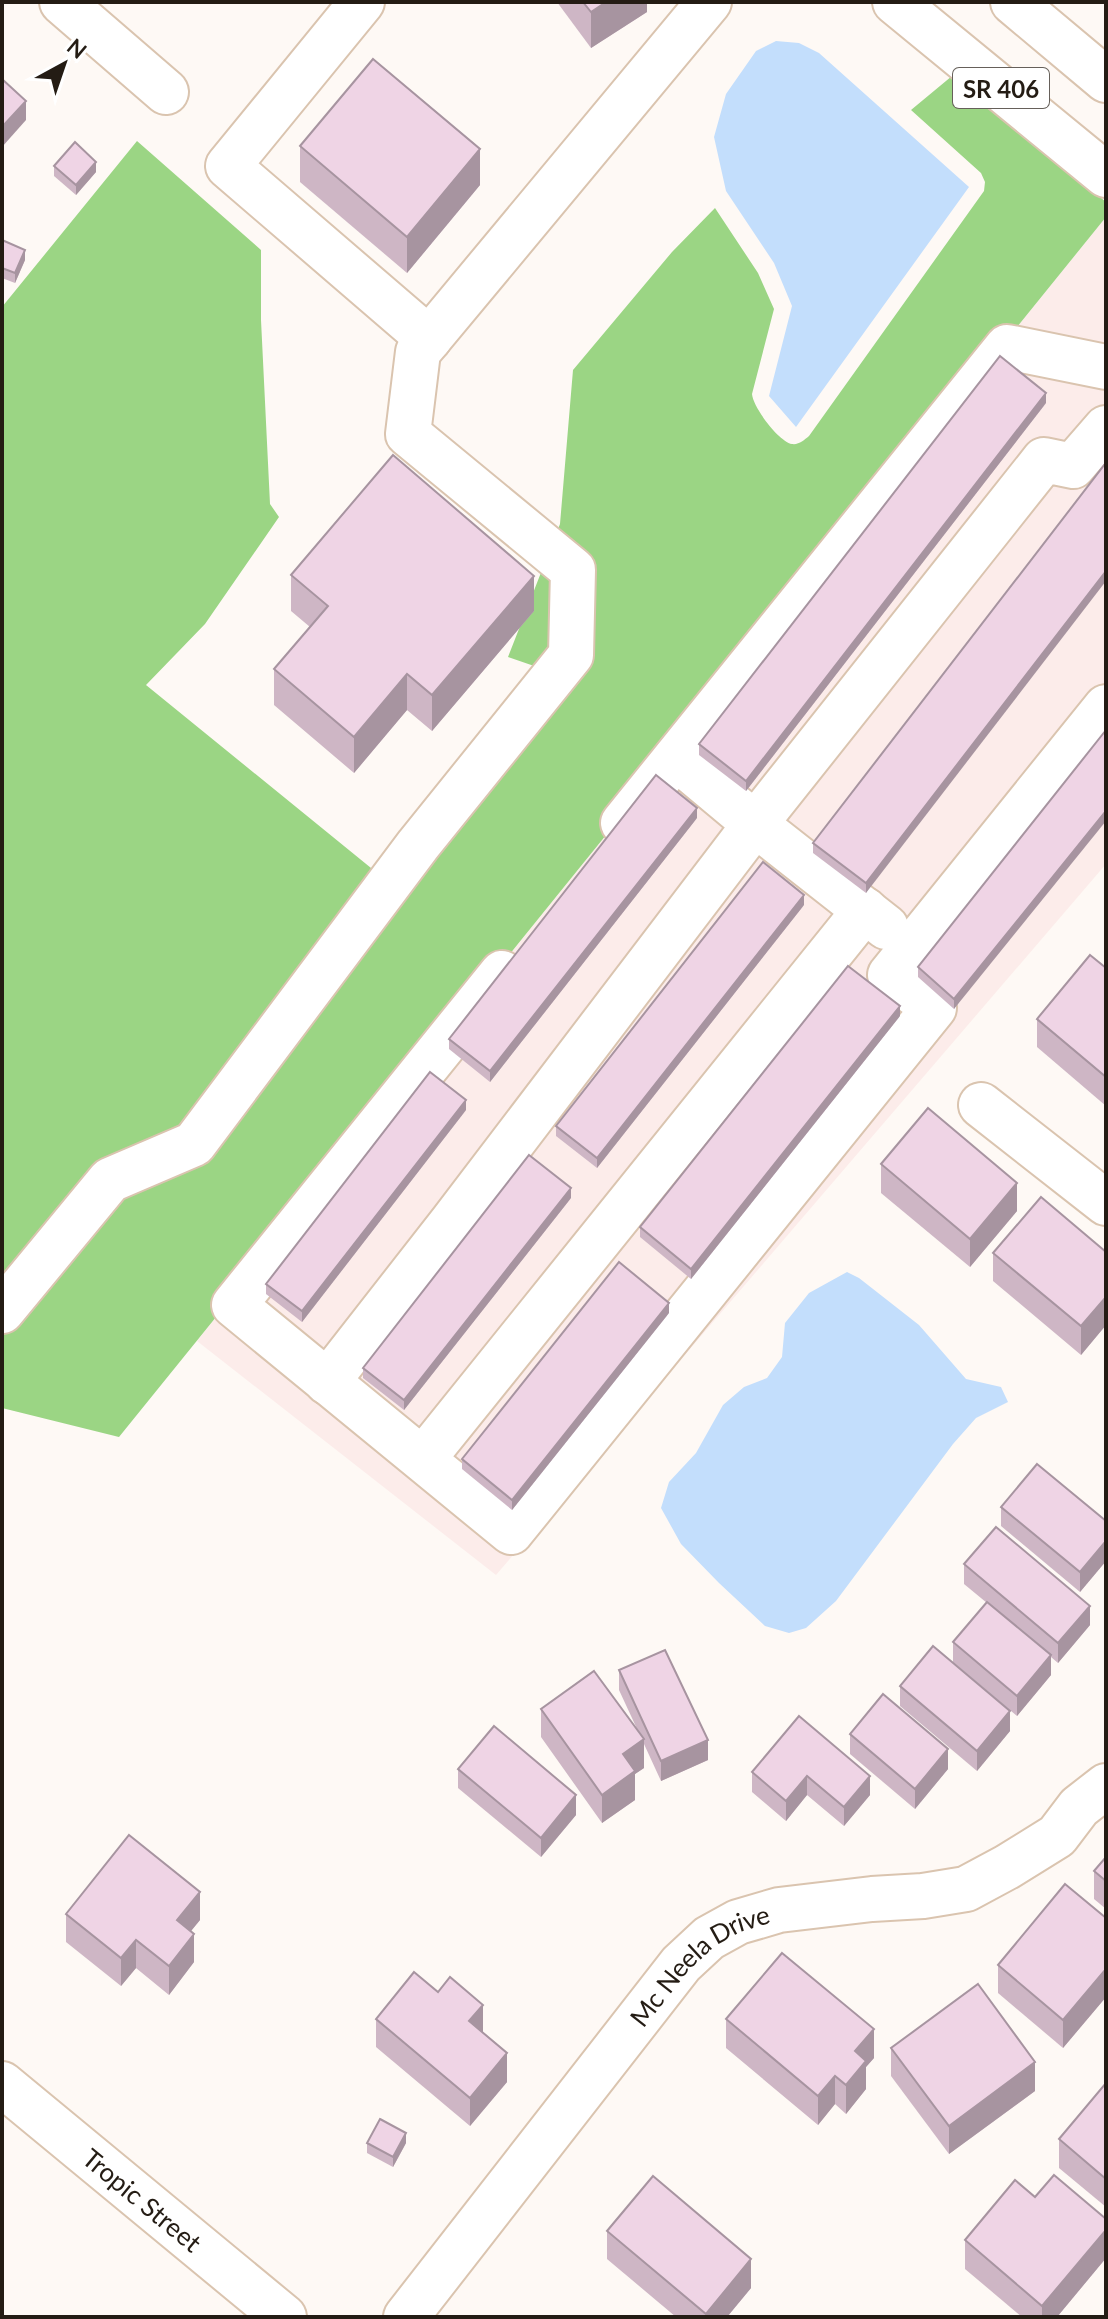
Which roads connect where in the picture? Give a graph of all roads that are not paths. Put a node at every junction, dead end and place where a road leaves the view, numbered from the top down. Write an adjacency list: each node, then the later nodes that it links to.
1 (62, 2): 7 (street)
2 (362, 2): 9 (street)
3 (709, 2): 9 (street)
4 (895, 2): 8 (street, SR 406)
5 (1013, 2): 6 (street, SR 406)
6 (1106, 80)
7 (166, 92)
8 (1106, 175)
9 (429, 339): 21 (street)
10 (1106, 367): 13 (street)
11 (1106, 428): 14 (street)
12 (1106, 707): 18 (street)
13 (676, 758): 14 (street); 15 (street)
14 (755, 824): 16 (street); 22 (street)
15 (596, 857)
16 (865, 910): 18 (street); 23 (street)
17 (525, 944): 22 (street)
18 (912, 948): 23 (street)
19 (981, 1105): 20 (street)
20 (1106, 1203)
21 (2, 1311)
22 (327, 1382): 23 (street)
23 (423, 1459)
24 (1106, 1786): 27 (street, Mc Neela Drive)
25 (2, 2084): 26 (street, Tropic Street)
26 (284, 2317)
27 (406, 2317)

